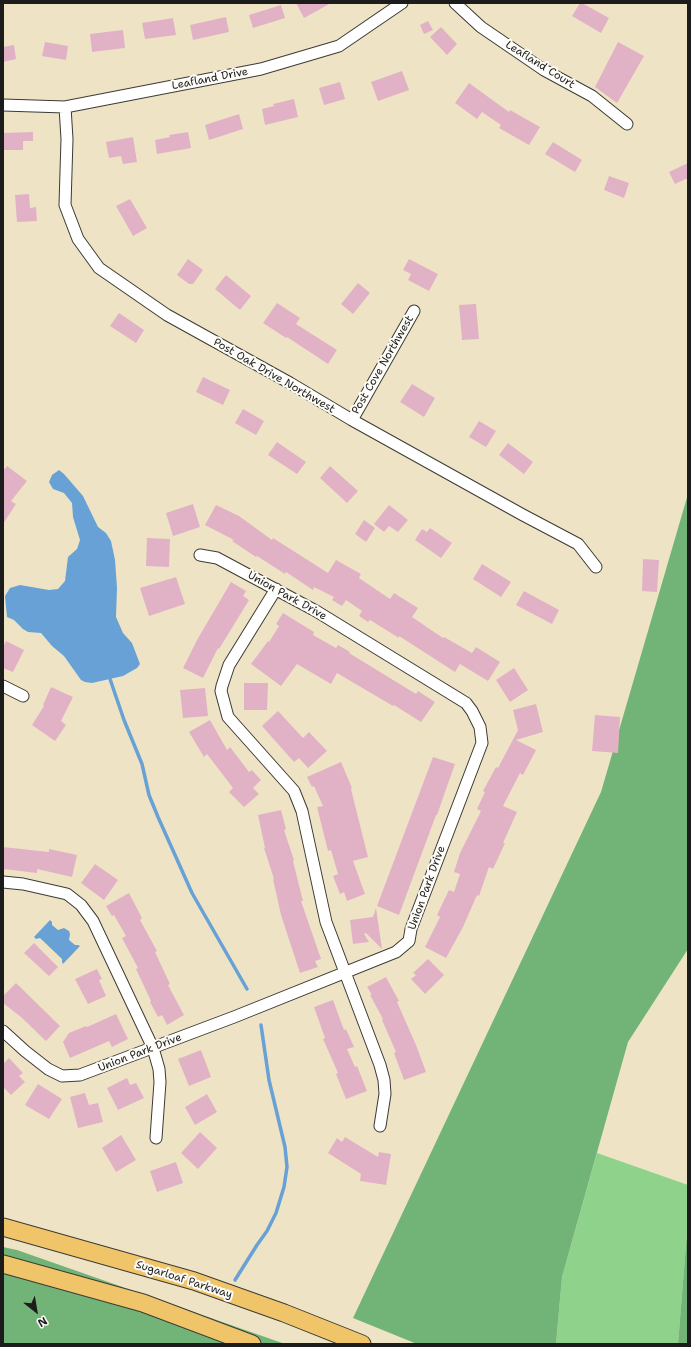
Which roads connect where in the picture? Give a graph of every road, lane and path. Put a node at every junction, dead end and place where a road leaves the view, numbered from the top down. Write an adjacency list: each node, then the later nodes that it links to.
1 (402, 3): 4 (street, Leafland Drive)
2 (455, 3): 5 (street, Leafland Court)
3 (3, 105): 4 (street, Leafland Drive)
4 (65, 107): 7 (street, Post Oak Drive Northwest)
5 (627, 124)
6 (414, 311): 7 (street, Post Cove Northwest)
7 (352, 420): 9 (street, Post Oak Drive Northwest)
8 (200, 556): 10 (street, Union Park Drive)
9 (596, 567)
10 (276, 589): 14 (street); 14 (street, Union Park Drive)
11 (3, 686): 12 (street)
12 (23, 696)
13 (3, 882): 16 (street)
14 (345, 973): 16 (street, Union Park Drive); 17 (street)
15 (3, 1031): 16 (street, Union Park Drive)
16 (153, 1048): 18 (street)
17 (380, 1126)
18 (156, 1138)
19 (3, 1227): 22 (main road, Sugarloaf Parkway)
20 (3, 1264): 21 (main road)
21 (252, 1344)
22 (362, 1344)

